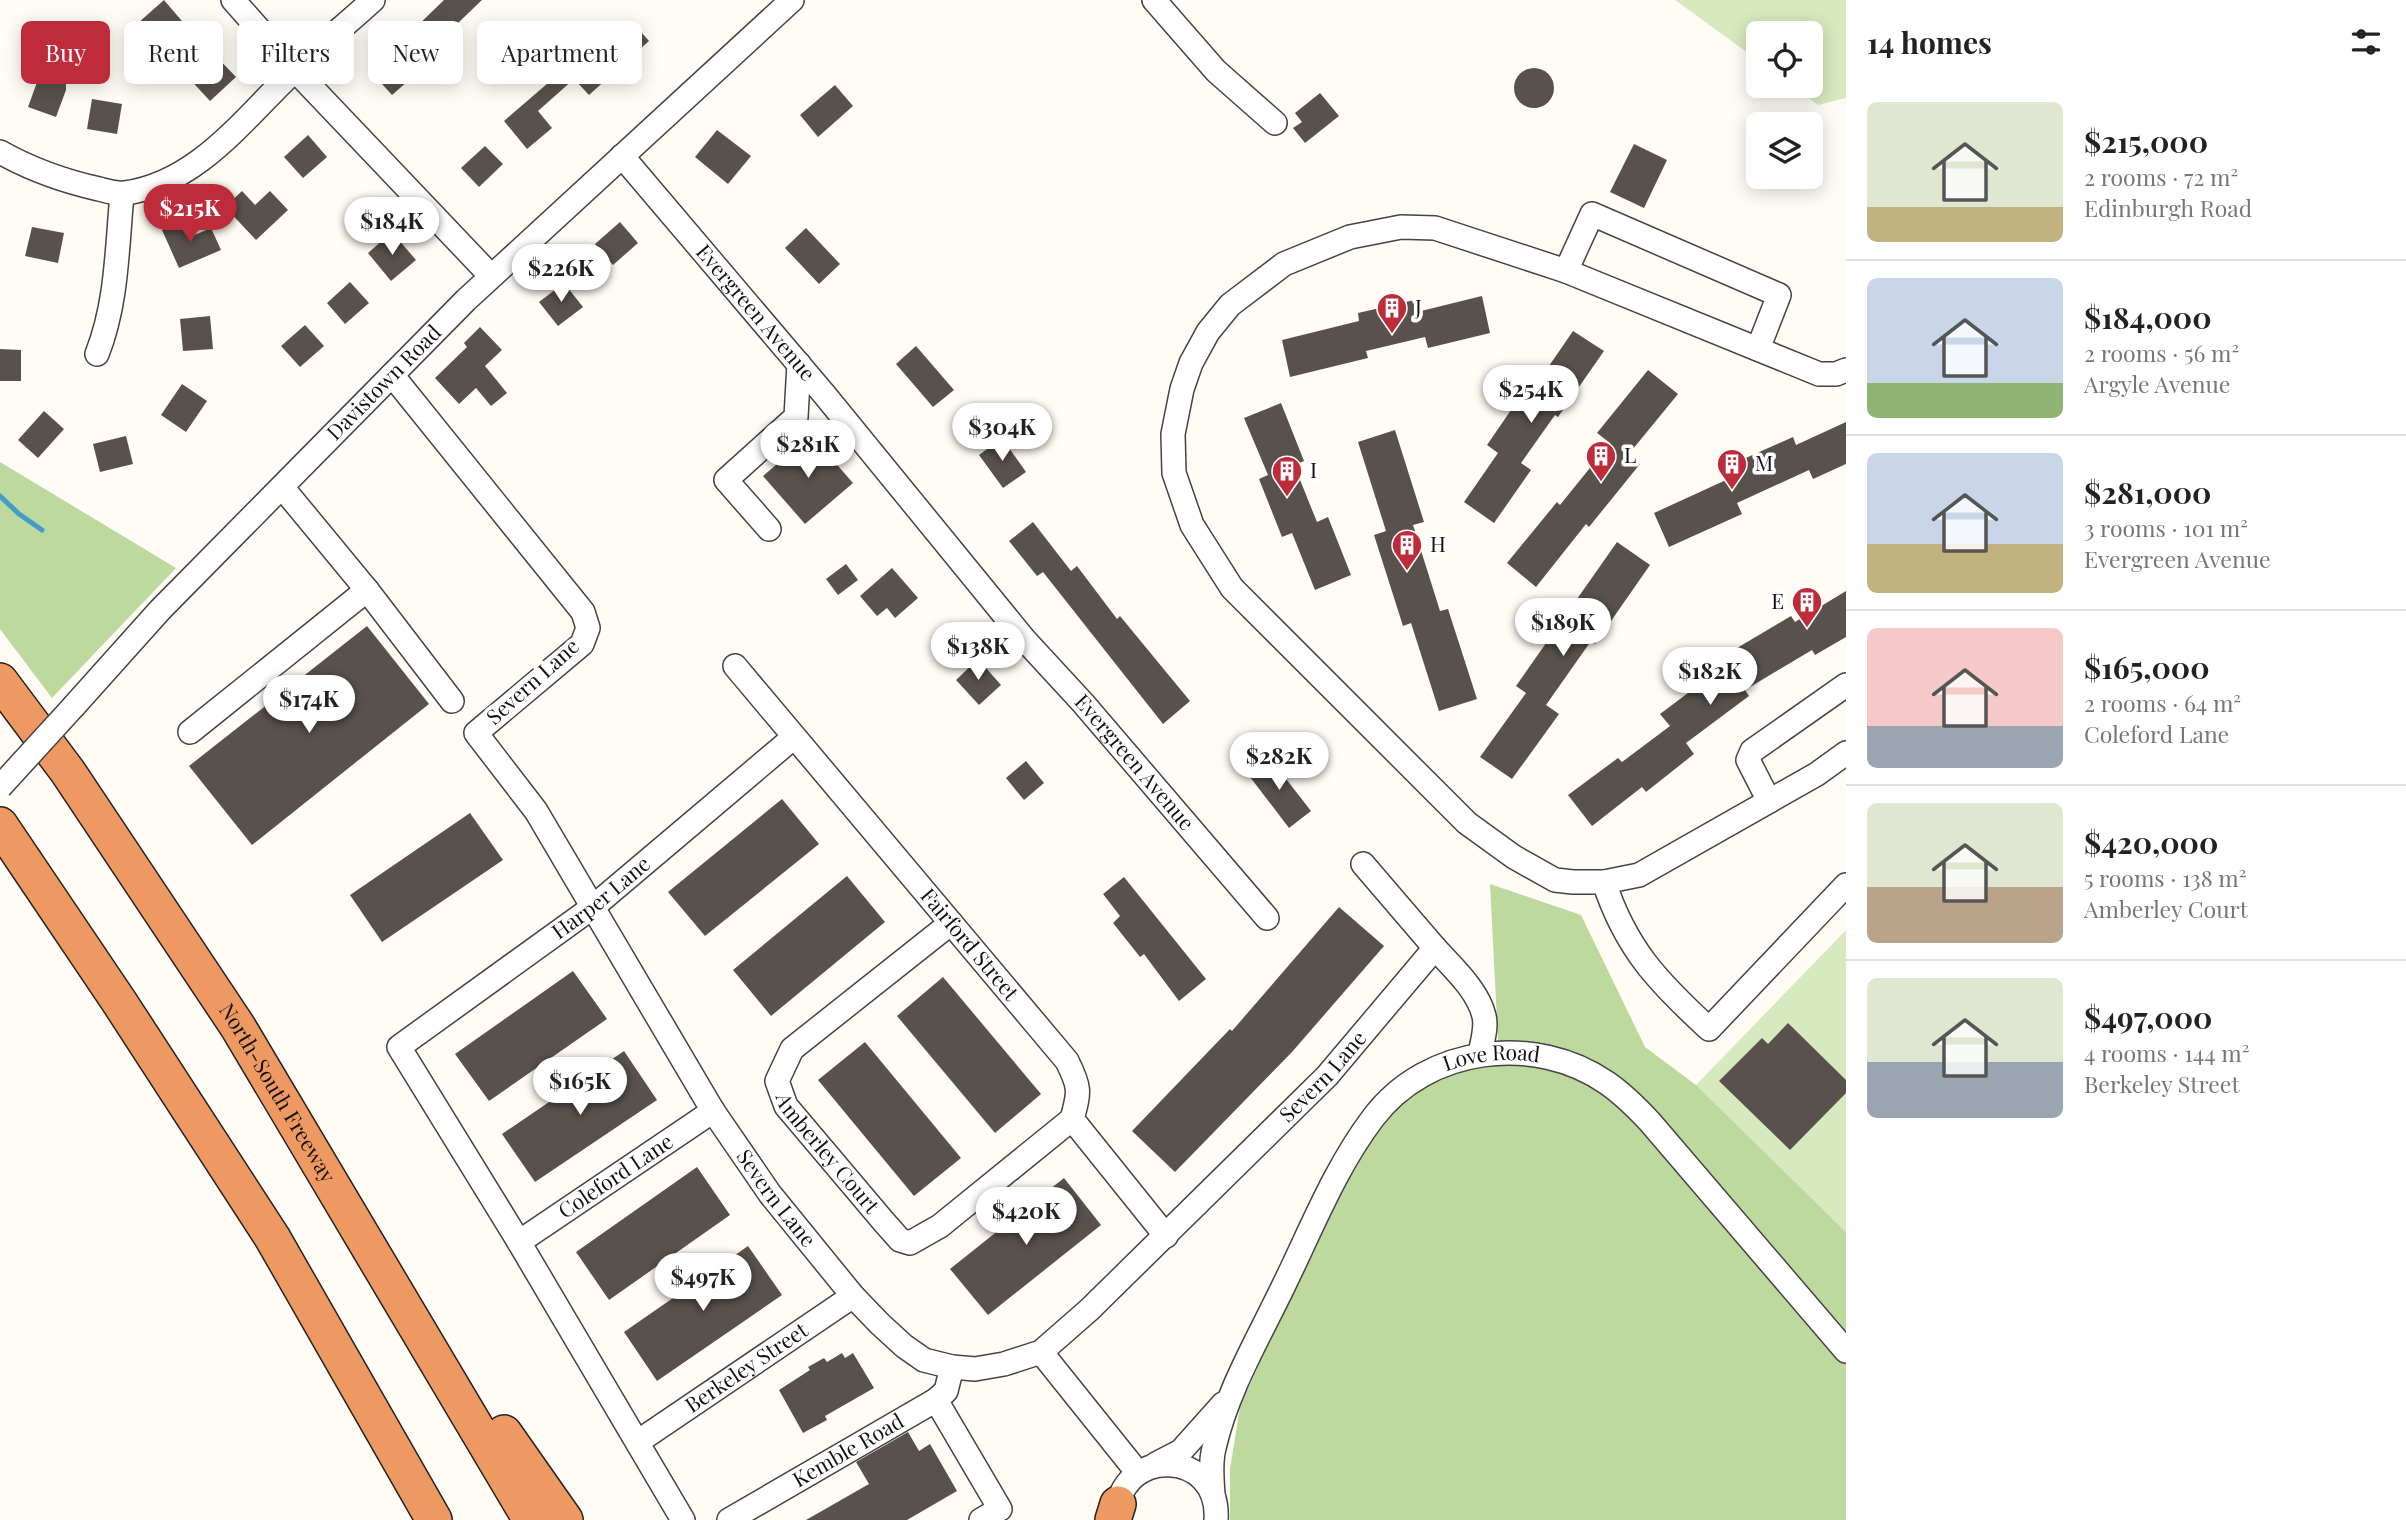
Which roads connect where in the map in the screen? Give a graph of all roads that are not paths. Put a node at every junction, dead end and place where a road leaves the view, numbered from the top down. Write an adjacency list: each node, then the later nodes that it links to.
1 (233, 0): 5 (street)
2 (373, 0): 6 (street)
3 (792, 0): 11 (street, Davistown Road)
4 (1154, 0): 9 (street)
5 (252, 21)
6 (350, 21)
7 (281, 84): 12 (street)
8 (308, 84): 14 (street)
9 (1275, 123)
10 (0, 152): 12 (street)
11 (622, 156): 14 (street, Davistown Road); 17 (street, Evergreen Avenue)
12 (122, 194): 16 (street)
13 (1566, 271): 15 (street); 15 (street); 34 (street)
14 (491, 276): 19 (street, Davistown Road)
15 (1758, 349): 18 (street)
16 (97, 354)
17 (799, 364): 21 (street); 37 (street, Evergreen Avenue)
18 (1846, 370)
19 (391, 375): 20 (street, Davistown Road); 36 (street, Severn Lane)
20 (282, 487): 22 (street); 30 (street, Davistown Road, bridge)
21 (769, 529)
22 (367, 590): 26 (street); 27 (street)
23 (735, 666): 28 (street, Fairford Street)
24 (0, 681): 46 (highway, North-South Freeway)
25 (1846, 685): 31 (street)
26 (452, 701)
27 (190, 732)
28 (794, 737): 36 (street, Harper Lane); 38 (street, Fairford Street)
29 (1846, 753): 31 (street)
30 (0, 787)
31 (1769, 801): 34 (street)
32 (0, 825): 58 (highway)
33 (1363, 864): 39 (street)
34 (1604, 882): 35 (street)
35 (1846, 885)
36 (593, 907): 41 (street, Severn Lane); 44 (street, Harper Lane)
37 (1267, 918)
38 (950, 923): 42 (street, Fairford Street); 42 (street, Amberley Court)
39 (1435, 948): 40 (street); 43 (street, Severn Lane)
40 (1480, 1054): 47 (street, Love Road); 52 (street, Love Road)
41 (713, 1111): 44 (street, Coleford Lane); 45 (street, Severn Lane)
42 (1072, 1119): 43 (street)
43 (1166, 1236): 49 (street, Severn Lane)
44 (519, 1242): 54 (street)
45 (853, 1296): 51 (street, Severn Lane); 54 (street, Berkeley Street)
46 (414, 1320): 59 (highway, North-South Freeway); 60 (highway)
47 (1824, 1326): 48 (street, Love Road); 50 (street, Love Road)
48 (1846, 1350)
49 (1041, 1352): 51 (street, Severn Lane); 55 (street)
50 (1846, 1359)
51 (952, 1367): 53 (street)
52 (1232, 1394): 55 (street, Love Road); 56 (street, Love Road)
53 (936, 1400): 62 (street, Kemble Road); 63 (street)
54 (639, 1441): 61 (street)
55 (1144, 1470): 56 (street); 57 (street)
56 (1213, 1495): 64 (street, Love Road)
57 (1116, 1515)
58 (434, 1520)
59 (531, 1520)
60 (565, 1520)
61 (683, 1520)
62 (729, 1520)
63 (981, 1520)
64 (1216, 1520)

